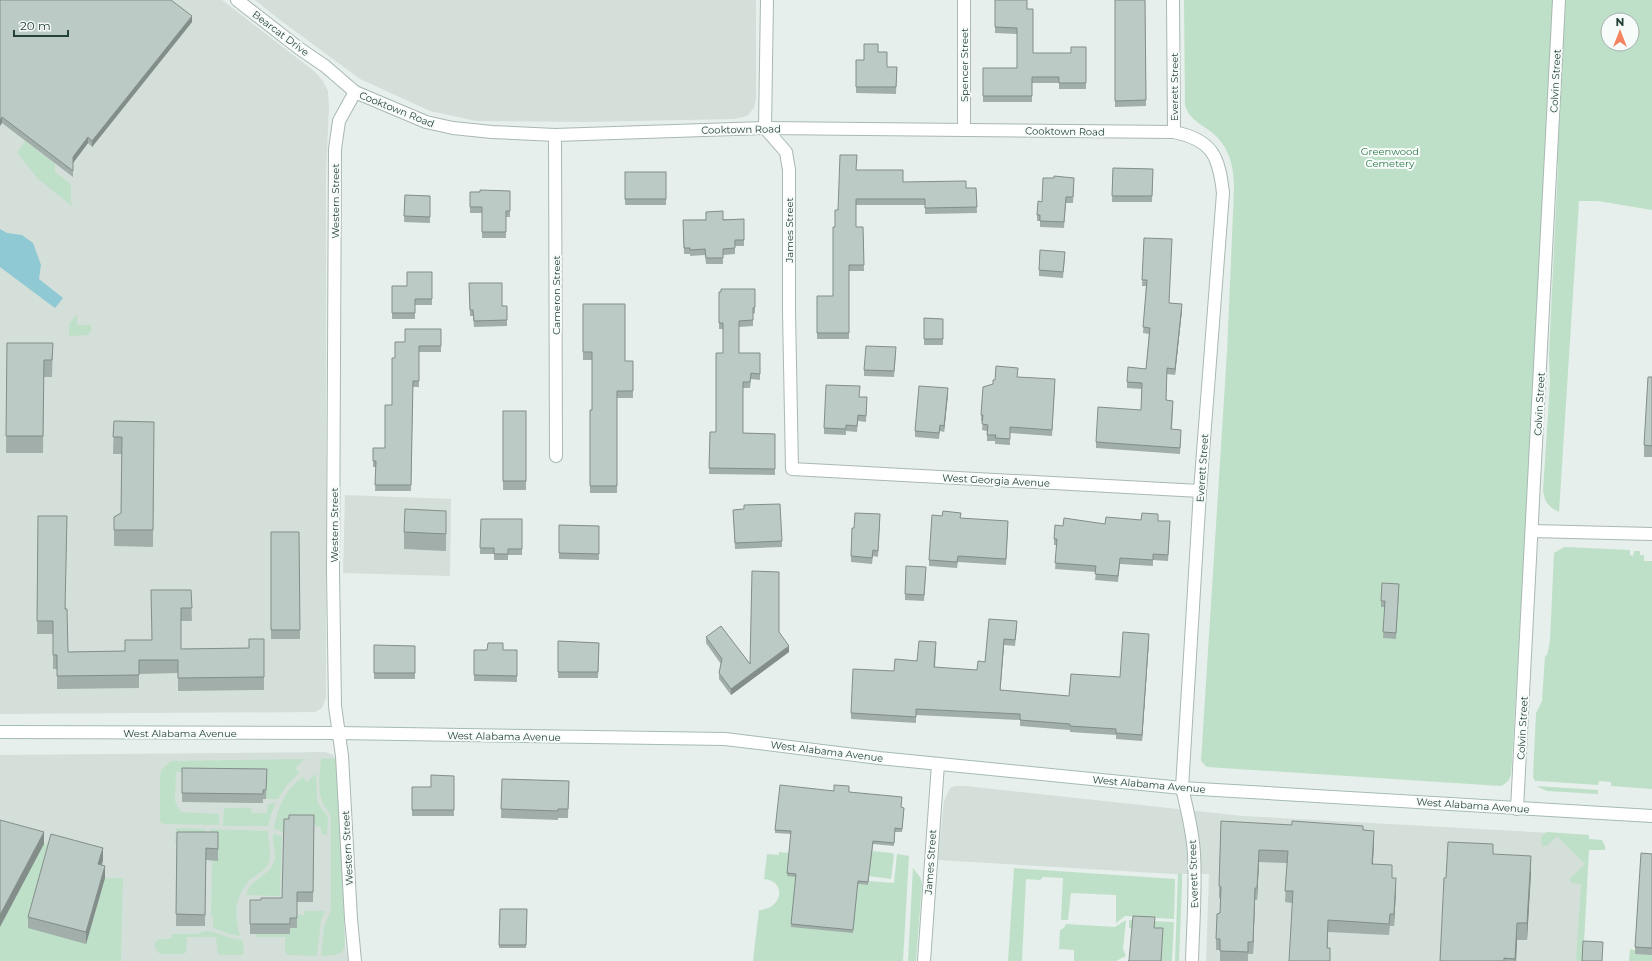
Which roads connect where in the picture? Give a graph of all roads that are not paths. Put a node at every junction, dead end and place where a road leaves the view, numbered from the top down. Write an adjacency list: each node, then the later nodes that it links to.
1 (238, 0): 6 (street, Bearcat Drive)
2 (766, 0): 8 (street)
3 (964, 0): 9 (street, Spencer Street)
4 (1174, 0): 10 (street, Everett Street)
5 (1559, 0): 15 (street, Colvin Street)
6 (325, 66): 7 (street, Cooktown Road)
7 (355, 92): 11 (street, Cooktown Road); 18 (street, Western Street)
8 (765, 128): 9 (street, Cooktown Road); 11 (street, Cooktown Road); 13 (street, James Street)
9 (964, 130): 10 (street, Cooktown Road)
10 (1174, 132): 14 (street, Everett Street)
11 (555, 135): 12 (street, Cameron Street)
12 (556, 456)
13 (792, 469): 14 (street, West Georgia Avenue)
14 (1200, 492): 20 (street, Everett Street)
15 (1532, 531): 16 (street); 21 (street, Colvin Street)
16 (1652, 534)
17 (0, 732): 18 (street, West Alabama Avenue)
18 (338, 733): 19 (street, West Alabama Avenue); 23 (street, Western Street)
19 (938, 764): 20 (street, West Alabama Avenue); 24 (street, James Street)
20 (1182, 788): 21 (street, West Alabama Avenue); 25 (street, Everett Street)
21 (1518, 809): 22 (street, West Alabama Avenue)
22 (1652, 816)
23 (355, 961)
24 (924, 961)
25 (1192, 961)

